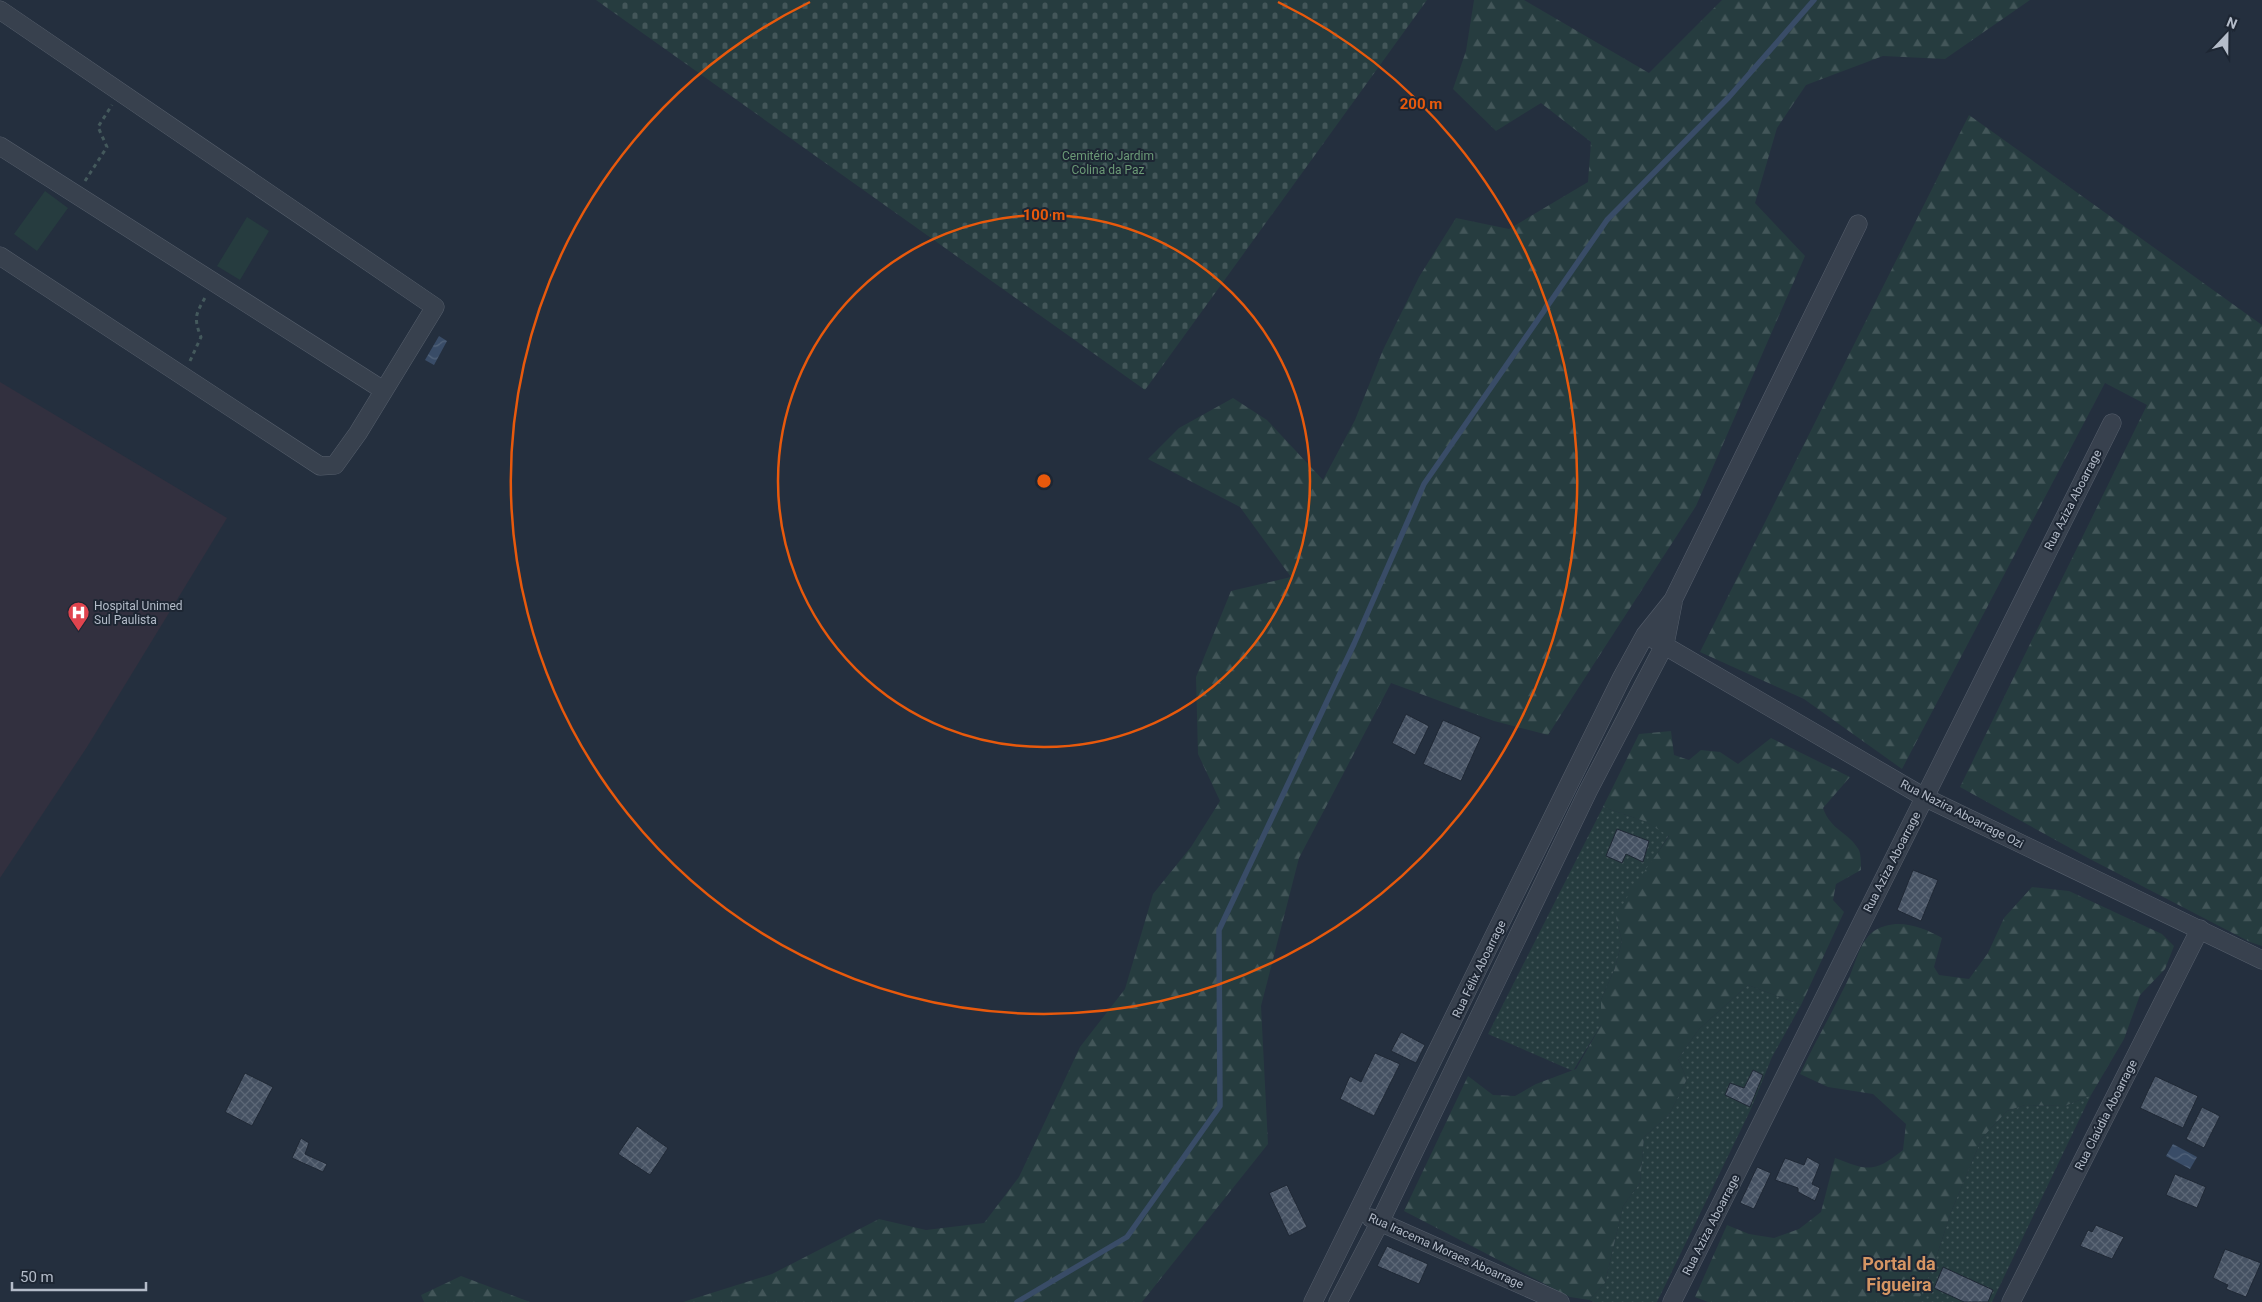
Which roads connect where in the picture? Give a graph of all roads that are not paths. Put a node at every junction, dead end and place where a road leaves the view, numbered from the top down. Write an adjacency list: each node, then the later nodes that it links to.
1 (0, 10): 5 (street)
2 (0, 146): 5 (street)
3 (1858, 224): 7 (street)
4 (0, 256): 5 (street)
5 (383, 390)
6 (2112, 423): 10 (street, Rua Aziza Aboarrage)
7 (1673, 600): 8 (street, Rua Félix Aboarrage); 9 (street, Rua Félix Aboarrage)
8 (1645, 635): 9 (street, Rua Nazira Aboarrage Ozi); 13 (street, Rua Félix Aboarrage)
9 (1665, 644): 10 (street, Rua Nazira Aboarrage Ozi); 14 (street, Rua Félix Aboarrage)
10 (1924, 797): 11 (street, Rua Nazira Aboarrage Ozi); 18 (street, Rua Aziza Aboarrage)
11 (2200, 929): 12 (street, Rua Nazira Aboarrage Ozi); 19 (street, Rua Claúdia Aboarrage)
12 (2262, 960)
13 (1359, 1213): 14 (street, Rua Iracema Moraes Aboarrage); 15 (street, Rua Félix Aboarrage)
14 (1380, 1222): 16 (street, Rua Félix Aboarrage); 17 (street, Rua Iracema Moraes Aboarrage)
15 (1313, 1302)
16 (1338, 1302)
17 (1560, 1302)
18 (1672, 1302)
19 (2011, 1302)

